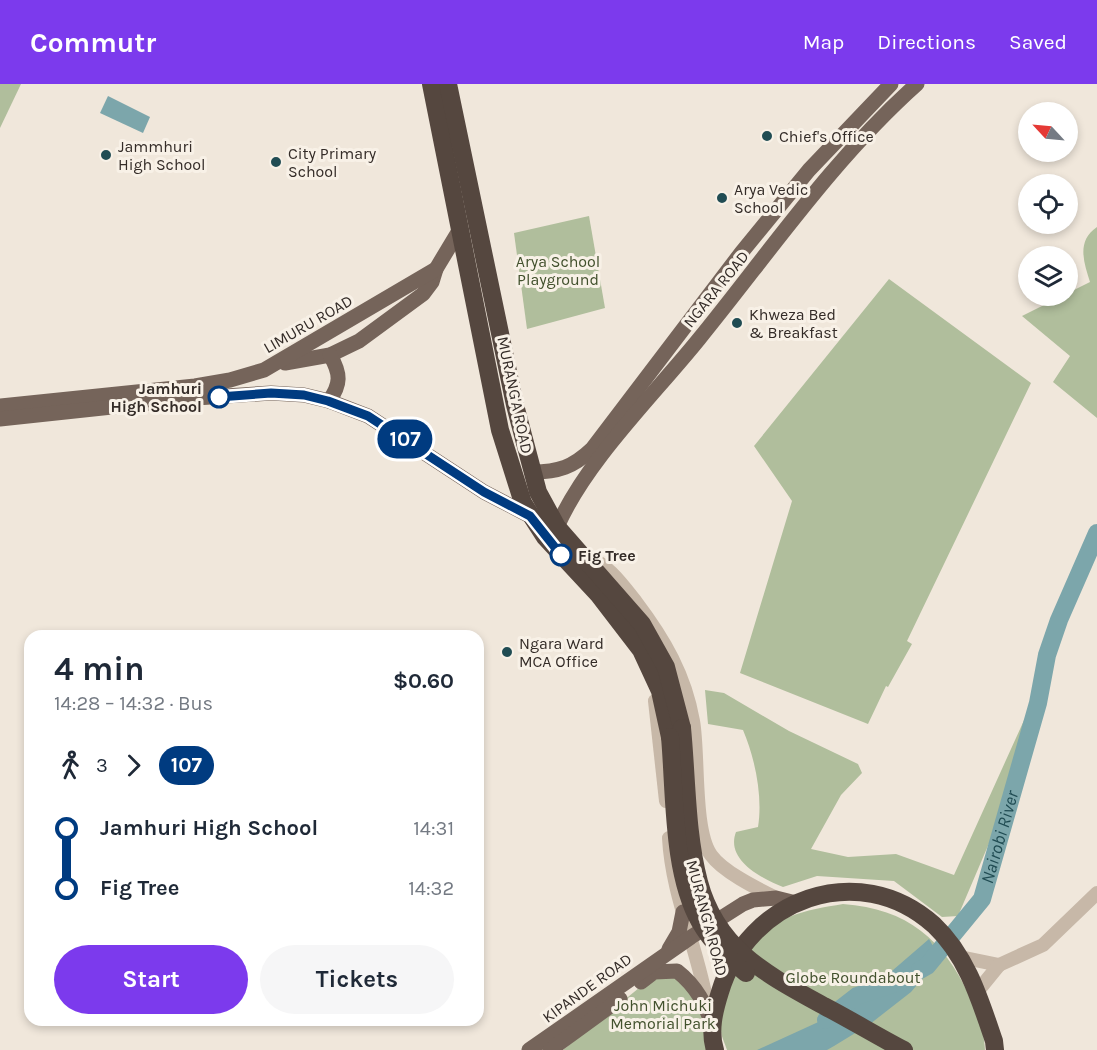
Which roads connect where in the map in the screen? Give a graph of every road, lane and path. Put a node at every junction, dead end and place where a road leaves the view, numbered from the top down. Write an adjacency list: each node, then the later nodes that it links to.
1 (431, 84): 5 (highway, MURANG'A ROAD)
2 (448, 84): 12 (highway, MURANG'A ROAD)
3 (891, 84): 12 (main road, NGARA ROAD)
4 (917, 84): 14 (main road, NGARA ROAD)
5 (460, 229): 6 (main road, LIMURU ROAD); 13 (highway, MURANG'A ROAD)
6 (436, 269): 7 (main road); 8 (main road, LIMURU ROAD)
7 (330, 356): 8 (main road); 9 (main road)
8 (276, 365): 10 (main road, LIMURU ROAD)
9 (328, 401): 11 (main road); 13 (main road)
10 (0, 406)
11 (0, 419)
12 (532, 472): 14 (highway, MURANG'A ROAD)
13 (530, 516): 16 (highway, MURANG'A ROAD)
14 (558, 526): 15 (highway, MURANG'A ROAD)
15 (579, 553): 17 (highway, MURANG'A ROAD); 19 (street, MURANG'A ROAD)
16 (653, 673): 17 (highway, MURANG'A ROAD); 21 (street, MURANG'A ROAD)
17 (676, 732): 32 (highway, MURANG'A ROAD, bridge); 33 (highway, MURANG'A ROAD, bridge)
18 (1097, 892): 25 (street)
19 (776, 898): 20 (main road, KIPANDE ROAD); 22 (main road, KIPANDE ROAD)
20 (796, 903): 24 (highway); 27 (highway)
21 (683, 912): 22 (street, MURANG'A ROAD); 23 (main road, KIPANDE ROAD)
22 (691, 937): 23 (main road, KIPANDE ROAD); 27 (street, MURANG'A ROAD)
23 (666, 954): 29 (main road, KIPANDE ROAD)
24 (958, 954): 25 (street); 26 (highway)
25 (999, 965): 26 (street)
26 (977, 992): 28 (highway)
27 (710, 1022): 30 (main road, KIPANDE ROAD); 31 (highway)
28 (996, 1047)
29 (529, 1050)
30 (550, 1050)
31 (715, 1050)
32 (880, 1050)
33 (904, 1050)

